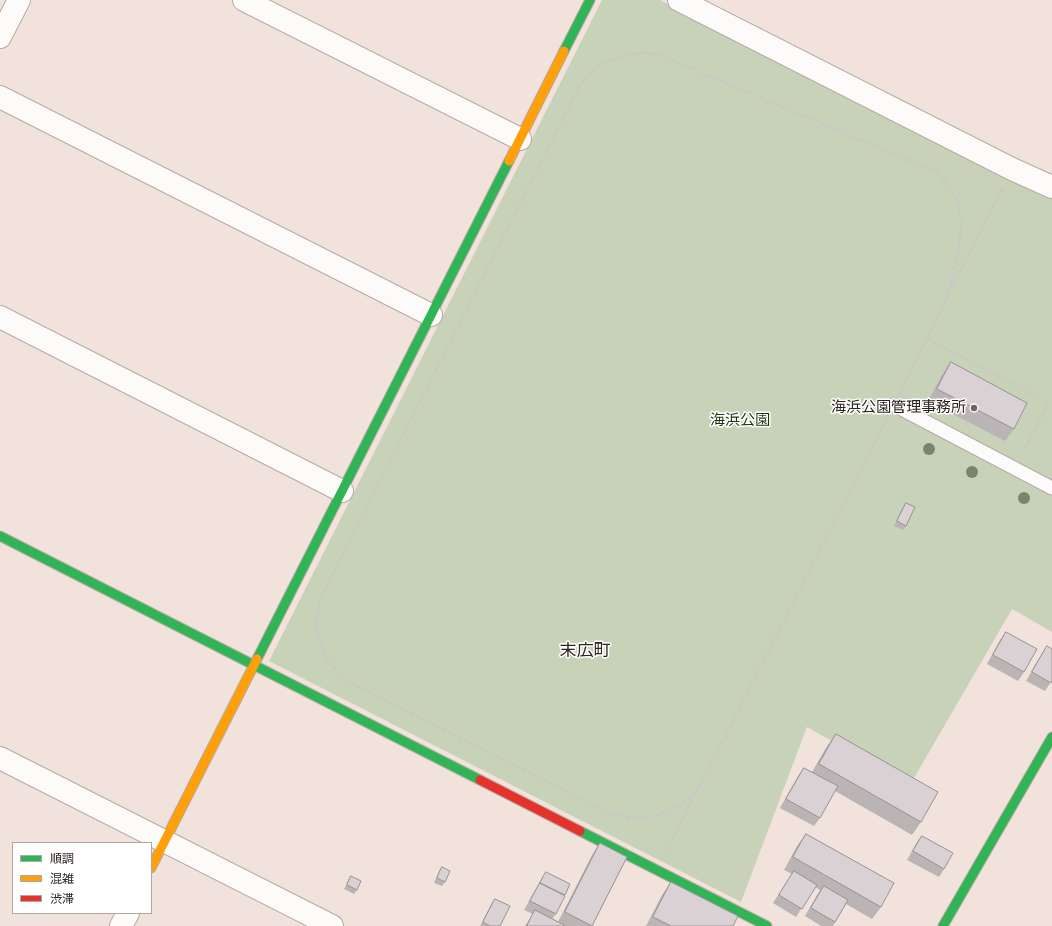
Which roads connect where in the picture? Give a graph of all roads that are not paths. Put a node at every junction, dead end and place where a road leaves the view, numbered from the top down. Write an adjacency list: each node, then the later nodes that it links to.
1 (19, 0): 5 (street)
2 (244, 0): 7 (street)
3 (590, 0): 7 (street)
4 (679, 0): 8 (street)
5 (0, 37)
6 (0, 97): 9 (street)
7 (520, 139): 9 (street)
8 (1052, 187)
9 (430, 315): 13 (street)
10 (0, 317): 13 (street)
11 (894, 405): 12 (lane)
12 (1052, 488)
13 (342, 491): 15 (street)
14 (0, 536): 15 (street)
15 (254, 665): 18 (street); 21 (street)
16 (1052, 737): 24 (street)
17 (0, 758): 18 (street)
18 (165, 841): 19 (street); 23 (street)
19 (152, 866)
20 (127, 914): 22 (street)
21 (758, 924)
22 (121, 926)
23 (332, 926)
24 (943, 926)

